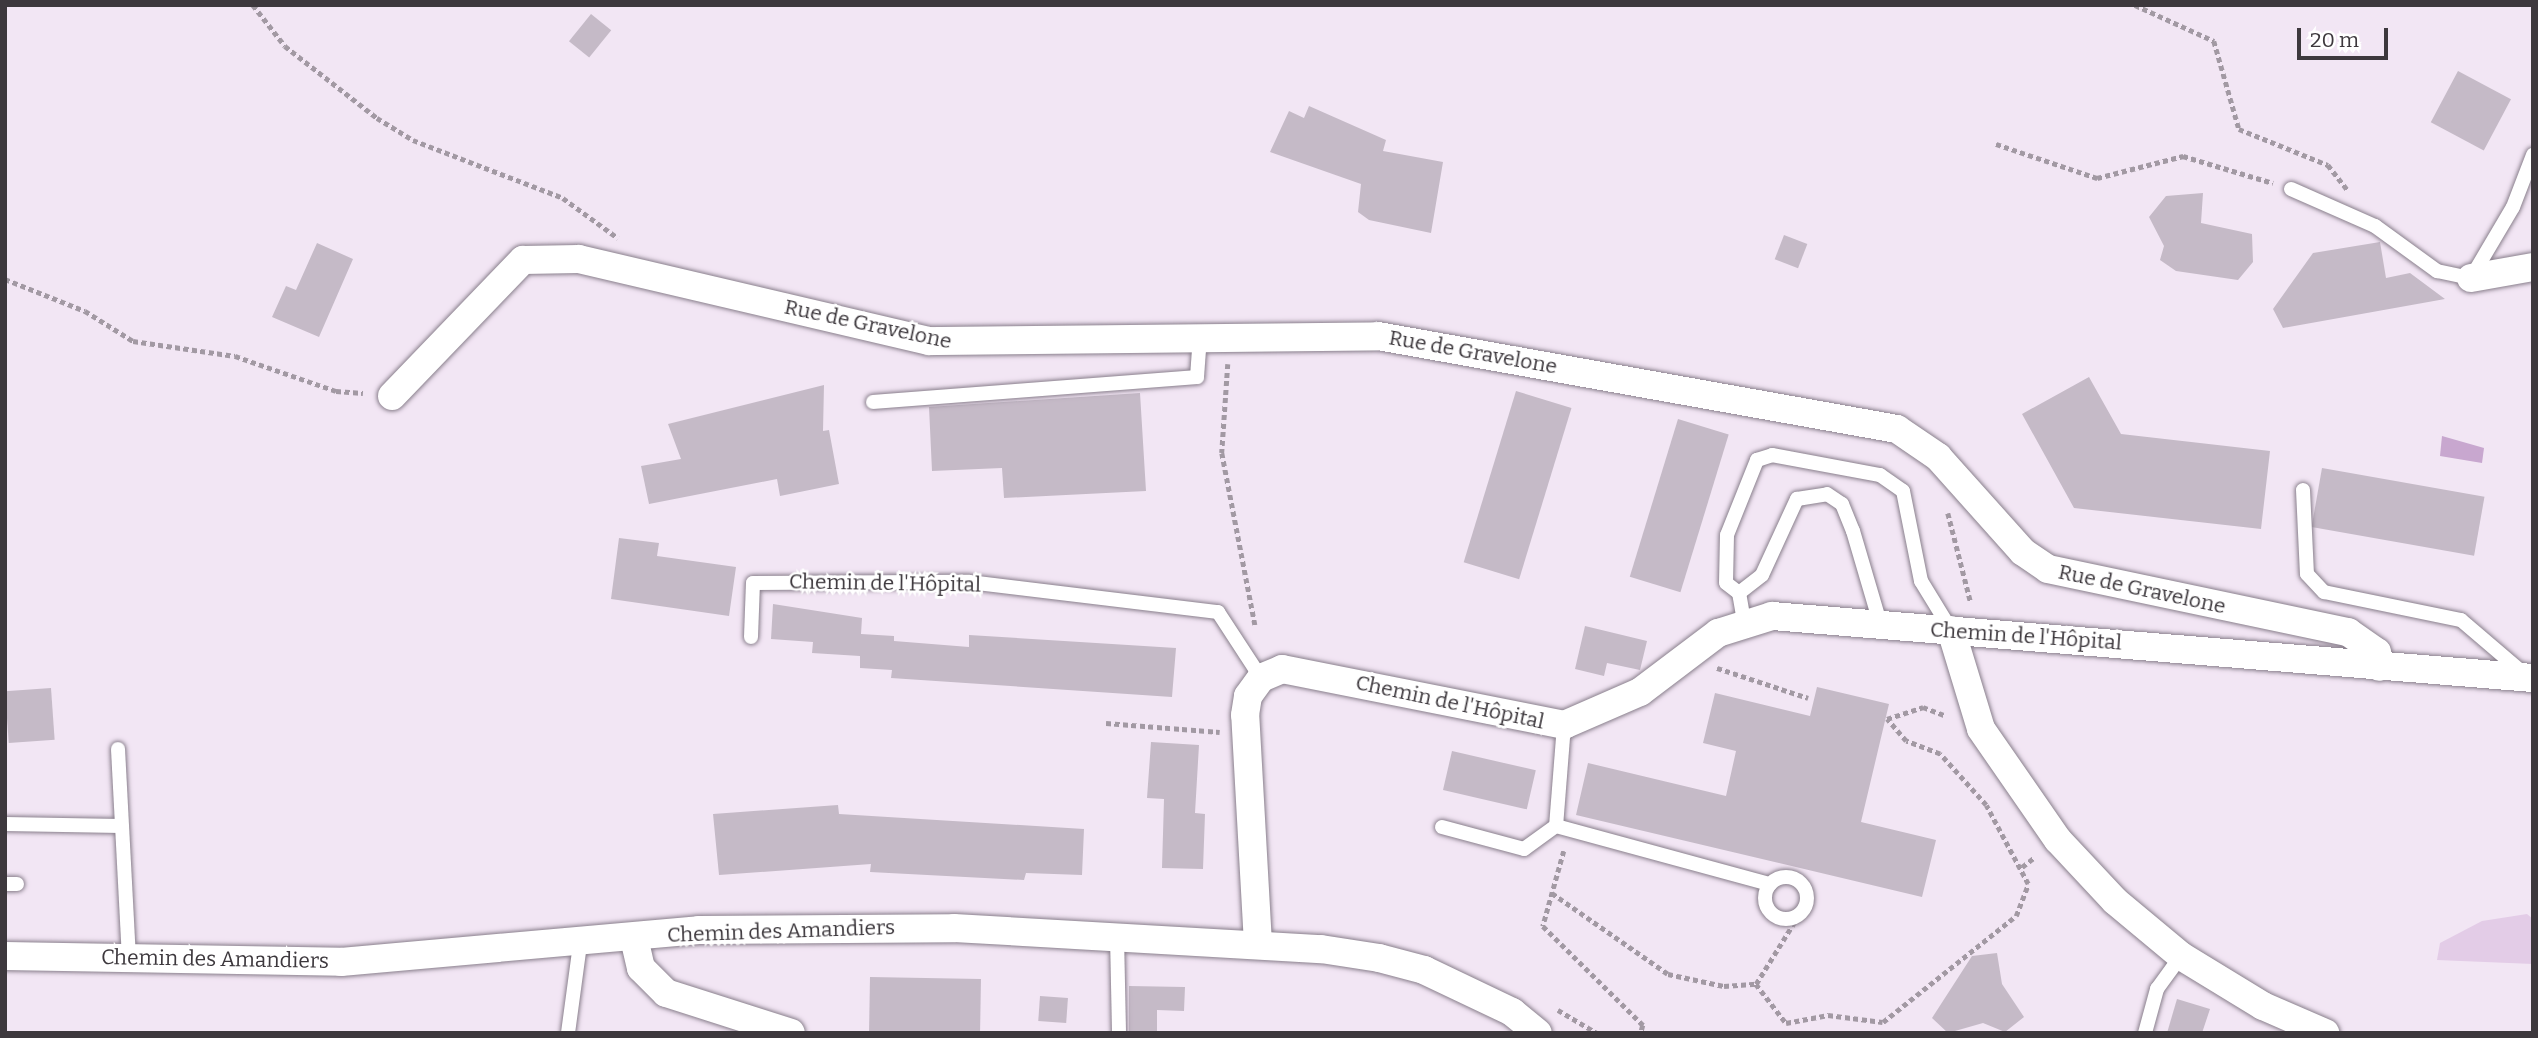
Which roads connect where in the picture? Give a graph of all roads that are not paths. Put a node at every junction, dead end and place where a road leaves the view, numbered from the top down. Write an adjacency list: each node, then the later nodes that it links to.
1 (2533, 155): 4 (lane)
2 (2291, 189): 4 (lane)
3 (2533, 267): 4 (street)
4 (2471, 278)
5 (1201, 342): 6 (street, Rue de Gravelone); 7 (lane); 14 (street, Rue de Gravelone)
6 (392, 396)
7 (873, 402)
8 (2303, 490): 16 (lane)
9 (1739, 593): 10 (lane); 11 (lane); 12 (lane)
10 (1744, 621): 11 (street, Chemin de l'Hôpital); 17 (street, Chemin de l'Hôpital)
11 (1881, 626): 12 (street, Chemin de l'Hôpital)
12 (1962, 630): 14 (street, Chemin de l'Hôpital); 29 (street)
13 (751, 637): 15 (lane, Chemin de l'Hôpital)
14 (2379, 667): 16 (street)
15 (1261, 678): 17 (street, Chemin de l'Hôpital); 27 (street)
16 (2531, 678)
17 (1564, 725): 22 (lane)
18 (118, 749): 20 (lane)
19 (5, 824): 20 (lane)
20 (121, 826): 30 (lane)
21 (1442, 827): 22 (lane)
22 (1563, 828): 23 (lane)
23 (1770, 884): 23 (lane)
24 (1117, 936): 25 (street, Chemin des Amandiers); 27 (street, Chemin des Amandiers); 33 (lane)
25 (634, 938): 26 (street, Chemin des Amandiers); 32 (street)
26 (580, 944): 30 (street, Chemin des Amandiers); 31 (lane)
27 (1258, 944): 34 (street, Chemin des Amandiers)
28 (5, 956): 30 (street, Chemin des Amandiers)
29 (2181, 956): 35 (lane); 36 (street)
30 (129, 957)
31 (568, 1033)
32 (791, 1033)
33 (1119, 1033)
34 (1538, 1033)
35 (2145, 1033)
36 (2325, 1033)

